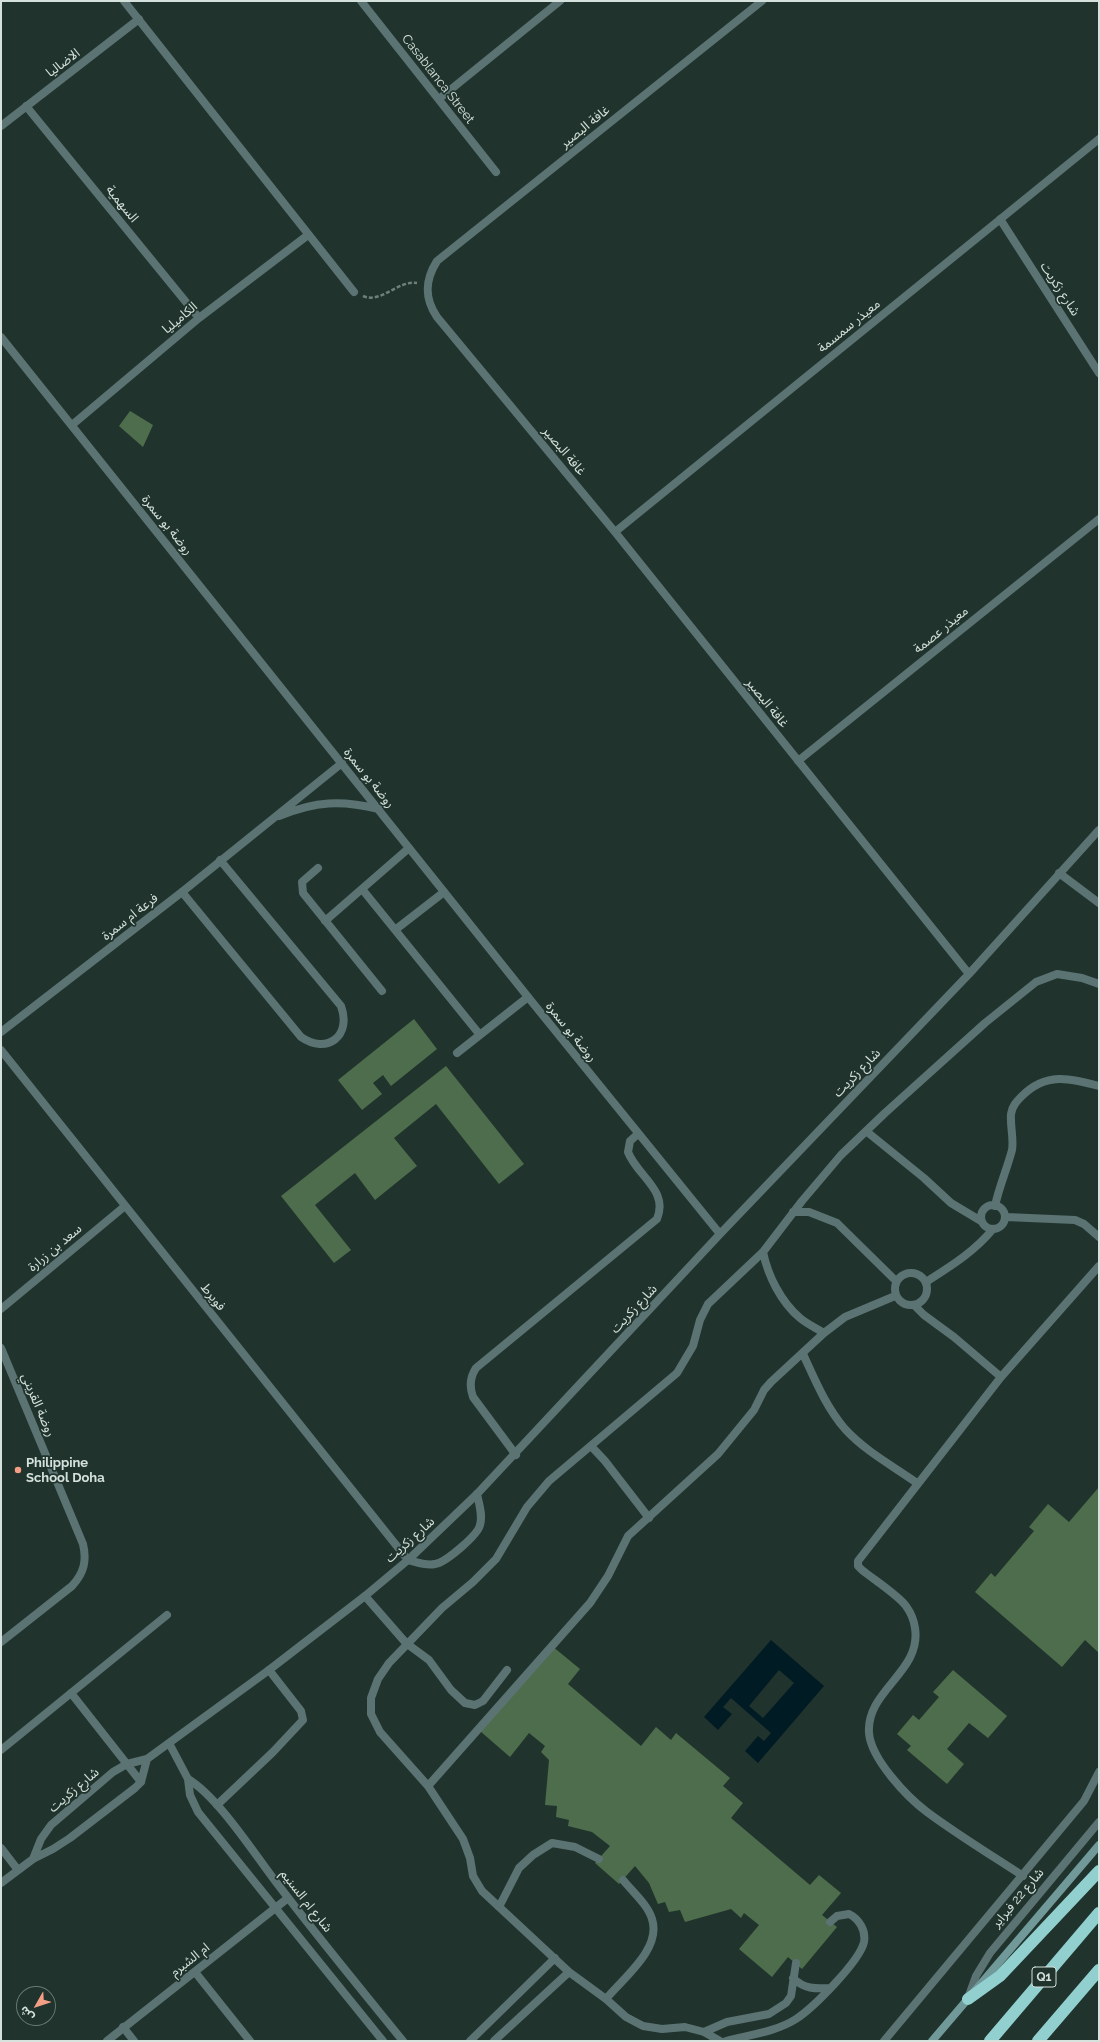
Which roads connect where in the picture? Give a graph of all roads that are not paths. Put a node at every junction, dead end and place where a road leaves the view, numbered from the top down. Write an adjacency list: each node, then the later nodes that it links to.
1 (124, 1): 5 (street)
2 (361, 1): 6 (street, Casablanca Street)
3 (560, 1): 6 (street)
4 (762, 1): 19 (street, غافة البصير)
5 (140, 19): 7 (street, الاضاليا); 12 (street)
6 (438, 99): 10 (street, Casablanca Street)
7 (26, 106): 8 (street, الاضاليا); 14 (street, السهمية)
8 (1, 126)
9 (1099, 139): 11 (street, معيذر سمسمة)
10 (496, 172)
11 (1000, 219): 16 (street, شارع زكريت); 19 (street, معيذر سمسمة)
12 (308, 234): 13 (street); 14 (street, الكاميليا)
13 (354, 292)
14 (199, 318): 17 (street, الكاميليا)
15 (1, 337): 17 (street, روضة بو سمرة)
16 (1099, 373)
17 (72, 425): 21 (street, روضة بو سمرة)
18 (1099, 519): 20 (street, معيذر عصمة)
19 (615, 532): 20 (street, غافة البصير)
20 (798, 761): 35 (street, غافة البصير)
21 (342, 763): 22 (street, روضة بو سمرة); 23 (street, فرعة ام سمرة)
22 (379, 809): 23 (street, فرعة ام سمرة); 25 (street, روضة بو سمرة)
23 (271, 819): 26 (street, فرعة ام سمرة)
24 (1099, 830): 28 (street, شارع زكريت)
25 (409, 848): 29 (street); 31 (street, روضة بو سمرة)
26 (220, 860): 30 (street, فرعة ام سمرة); 30 (street)
27 (318, 868): 33 (street)
28 (1059, 873): 32 (street); 35 (street, شارع زكريت)
29 (362, 889): 33 (street); 34 (street)
30 (182, 892): 39 (street, فرعة ام سمرة)
31 (444, 892): 34 (street); 38 (street, روضة بو سمرة)
32 (1099, 903)
33 (325, 920): 37 (street)
34 (395, 930): 40 (street)
35 (969, 974): 52 (street, شارع زكريت)
36 (1099, 984): 44 (street)
37 (382, 991)
38 (528, 997): 40 (street); 45 (street, روضة بو سمرة)
39 (1, 1032)
40 (480, 1035): 42 (street)
41 (1, 1050): 46 (street, فويرط)
42 (457, 1053)
43 (1099, 1086): 47 (street)
44 (866, 1131): 48 (street); 50 (street)
45 (638, 1134): 52 (street, روضة بو سمرة); 66 (street)
46 (125, 1206): 60 (street, سعد بن زرارة); 70 (street, فويرط)
47 (995, 1206): 49 (street); 50 (street)
48 (793, 1212): 54 (street); 56 (street)
49 (1006, 1217): 51 (street); 53 (street)
50 (981, 1221): 51 (street)
51 (993, 1229): 57 (street)
52 (720, 1234): 66 (street, شارع زكريت)
53 (1099, 1237)
54 (764, 1252): 61 (street); 65 (street)
55 (1099, 1266): 64 (street)
56 (896, 1281): 57 (street); 58 (street)
57 (926, 1282): 59 (street)
58 (895, 1296): 59 (street); 61 (street)
59 (914, 1305): 64 (street)
60 (1, 1309)
61 (824, 1333): 63 (street)
62 (1, 1348): 73 (street, روضة القريني)
63 (803, 1354): 67 (street); 69 (street)
64 (1001, 1377): 67 (street)
65 (591, 1446): 69 (street); 74 (street)
66 (516, 1455): 68 (street, شارع زكريت)
67 (917, 1483): 94 (street)
68 (477, 1494): 70 (street, شارع زكريت); 70 (street)
69 (649, 1518): 85 (street)
70 (408, 1560): 71 (street, شارع زكريت)
71 (364, 1596): 74 (street); 75 (street, شارع زكريت)
72 (167, 1615): 77 (street)
73 (1, 1642)
74 (406, 1643): 76 (street); 85 (street)
75 (269, 1670): 78 (street, شارع زكريت); 86 (street)
76 (507, 1670)
77 (71, 1693): 79 (street); 81 (street)
78 (169, 1743): 80 (street, شارع زكريت); 83 (street, شارع ام السنيم)
79 (1, 1750)
80 (147, 1759): 81 (street, شارع زكريت); 84 (street)
81 (127, 1764): 84 (street); 90 (street, شارع زكريت)
82 (1099, 1772): 94 (street)
83 (188, 1779): 86 (street, شارع ام السنيم); 99 (street, شارع ام السنيم)
84 (141, 1782): 90 (street, شارع زكريت)
85 (428, 1786): 98 (street)
86 (217, 1805): 97 (street, شارع ام السنيم)
87 (1099, 1822): 109 (street, شارع 22 فبراير)
88 (1099, 1845): 109 (main road, شارع 22 فبراير)
89 (1, 1848): 92 (street)
90 (32, 1859): 92 (street, شارع زكريت)
91 (599, 1859): 98 (street)
92 (18, 1870): 96 (street, شارع زكريت)
93 (1099, 1871): 109 (highway)
94 (1023, 1876): 122 (street)
95 (623, 1880): 110 (street)
96 (1, 1883)
97 (288, 1898): 99 (street, ام الشبرم); 117 (street, شارع ام السنيم)
98 (499, 1907): 102 (street)
99 (276, 1908): 105 (street, ام الشبرم); 116 (street, شارع ام السنيم)
100 (1099, 1913): 124 (highway, Q1)
101 (830, 1922): 108 (street)
102 (555, 1958): 106 (street); 118 (street)
103 (796, 1964): 107 (street)
104 (1099, 1970): 125 (highway)
105 (195, 1972): 111 (street, ام الشبرم); 115 (street)
106 (569, 1972): 110 (street); 119 (street)
107 (793, 1978): 108 (street); 112 (street)
108 (830, 1988): 121 (street)
109 (968, 1998): 123 (main road, شارع 22 فبراير)
110 (606, 1999): 112 (street)
111 (123, 2027): 113 (street, ام الشبرم); 114 (street)
112 (704, 2032): 120 (street)
113 (107, 2041)
114 (134, 2041)
115 (250, 2041)
116 (383, 2041)
117 (403, 2041)
118 (470, 2041)
119 (494, 2041)
120 (720, 2041)
121 (726, 2041)
122 (884, 2041)
123 (932, 2041)
124 (990, 2041)
125 (1038, 2041)

